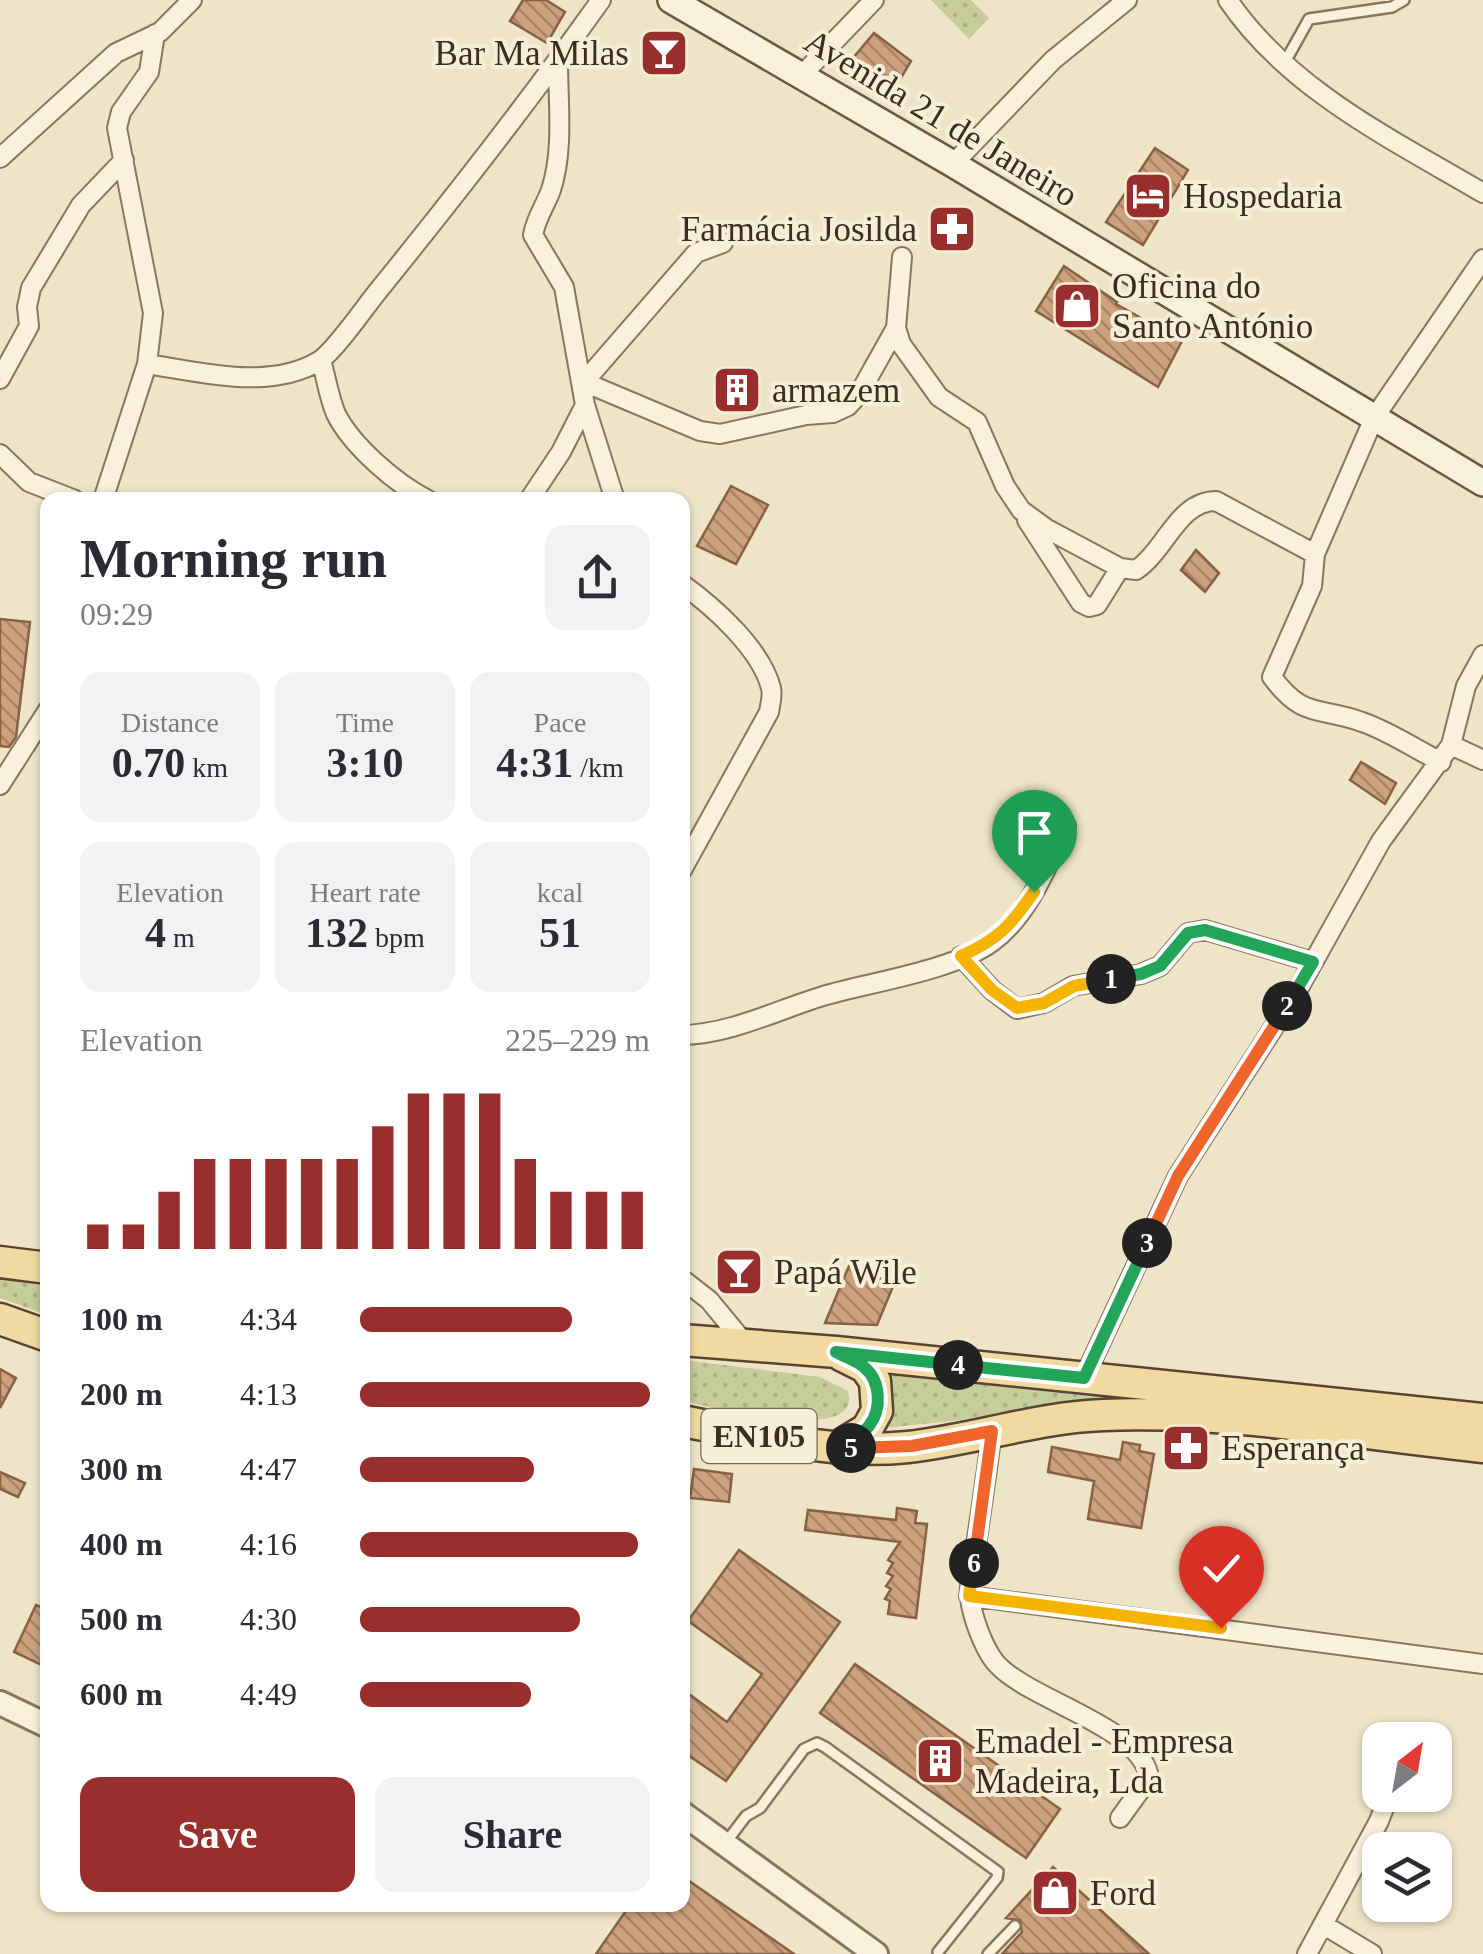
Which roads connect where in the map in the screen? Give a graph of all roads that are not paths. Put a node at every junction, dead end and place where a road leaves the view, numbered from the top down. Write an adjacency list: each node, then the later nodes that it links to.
1 (192, 0): 8 (street)
2 (601, 0): 9 (street)
3 (671, 0): 11 (main road, Avenida 21 de Janeiro)
4 (874, 0): 11 (street)
5 (1127, 0): 14 (street)
6 (1228, 0): 10 (street)
7 (1404, 0): 10 (lane)
8 (155, 34): 12 (street); 13 (street)
9 (558, 61): 20 (street); 23 (street)
10 (1284, 62): 15 (street)
11 (801, 76): 14 (main road, Avenida 21 de Janeiro)
12 (0, 158)
13 (124, 160): 21 (street); 22 (street)
14 (954, 164): 25 (main road, Avenida 21 de Janeiro)
15 (1483, 193)
16 (723, 243): 23 (street)
17 (902, 257): 19 (street)
18 (1483, 258): 25 (street)
19 (896, 328): 23 (street); 33 (street)
20 (322, 360): 21 (street); 30 (street)
21 (147, 364): 29 (street)
22 (0, 379)
23 (584, 382): 24 (street)
24 (585, 405): 31 (street); 32 (street)
25 (1374, 418): 27 (main road, Avenida 21 de Janeiro); 34 (street)
26 (1, 460): 28 (street)
27 (1483, 484)
28 (55, 492)
29 (106, 492)
30 (413, 492)
31 (534, 492)
32 (613, 492)
33 (1021, 510): 35 (street); 35 (street)
34 (1316, 554): 35 (street); 41 (street)
35 (1120, 568)
36 (690, 590): 44 (street)
37 (1483, 655): 39 (street)
38 (40, 722): 42 (street)
39 (1451, 744): 40 (street); 41 (street)
40 (1483, 760)
41 (1441, 762): 46 (street)
42 (0, 784)
43 (1066, 826): 45 (street)
44 (690, 855)
45 (961, 956): 46 (street); 47 (street)
46 (1313, 962): 56 (street)
47 (690, 1035)
48 (0, 1262): 49 (main road)
49 (40, 1267)
50 (690, 1285): 54 (street)
51 (0, 1319): 52 (main road)
52 (40, 1333)
53 (690, 1341): 54 (main road)
54 (748, 1347): 55 (main road)
55 (836, 1352): 56 (main road); 61 (main road)
56 (1084, 1378): 57 (main road)
57 (1483, 1419)
58 (690, 1422): 61 (main road, EN105)
59 (992, 1431): 60 (main road, EN105); 61 (main road, EN105); 62 (street)
60 (1483, 1447)
61 (836, 1448)
62 (969, 1596): 63 (street); 68 (street)
63 (1483, 1664)
64 (0, 1704): 65 (street)
65 (40, 1722)
66 (1382, 1812): 70 (street)
67 (690, 1818): 69 (street)
68 (1120, 1818)
69 (726, 1843): 72 (lane); 73 (street)
70 (1324, 1924): 75 (street); 76 (street)
71 (1015, 1926): 74 (lane)
72 (938, 1952)
73 (876, 1954)
74 (988, 1954)
75 (1307, 1954)
76 (1372, 1954)

